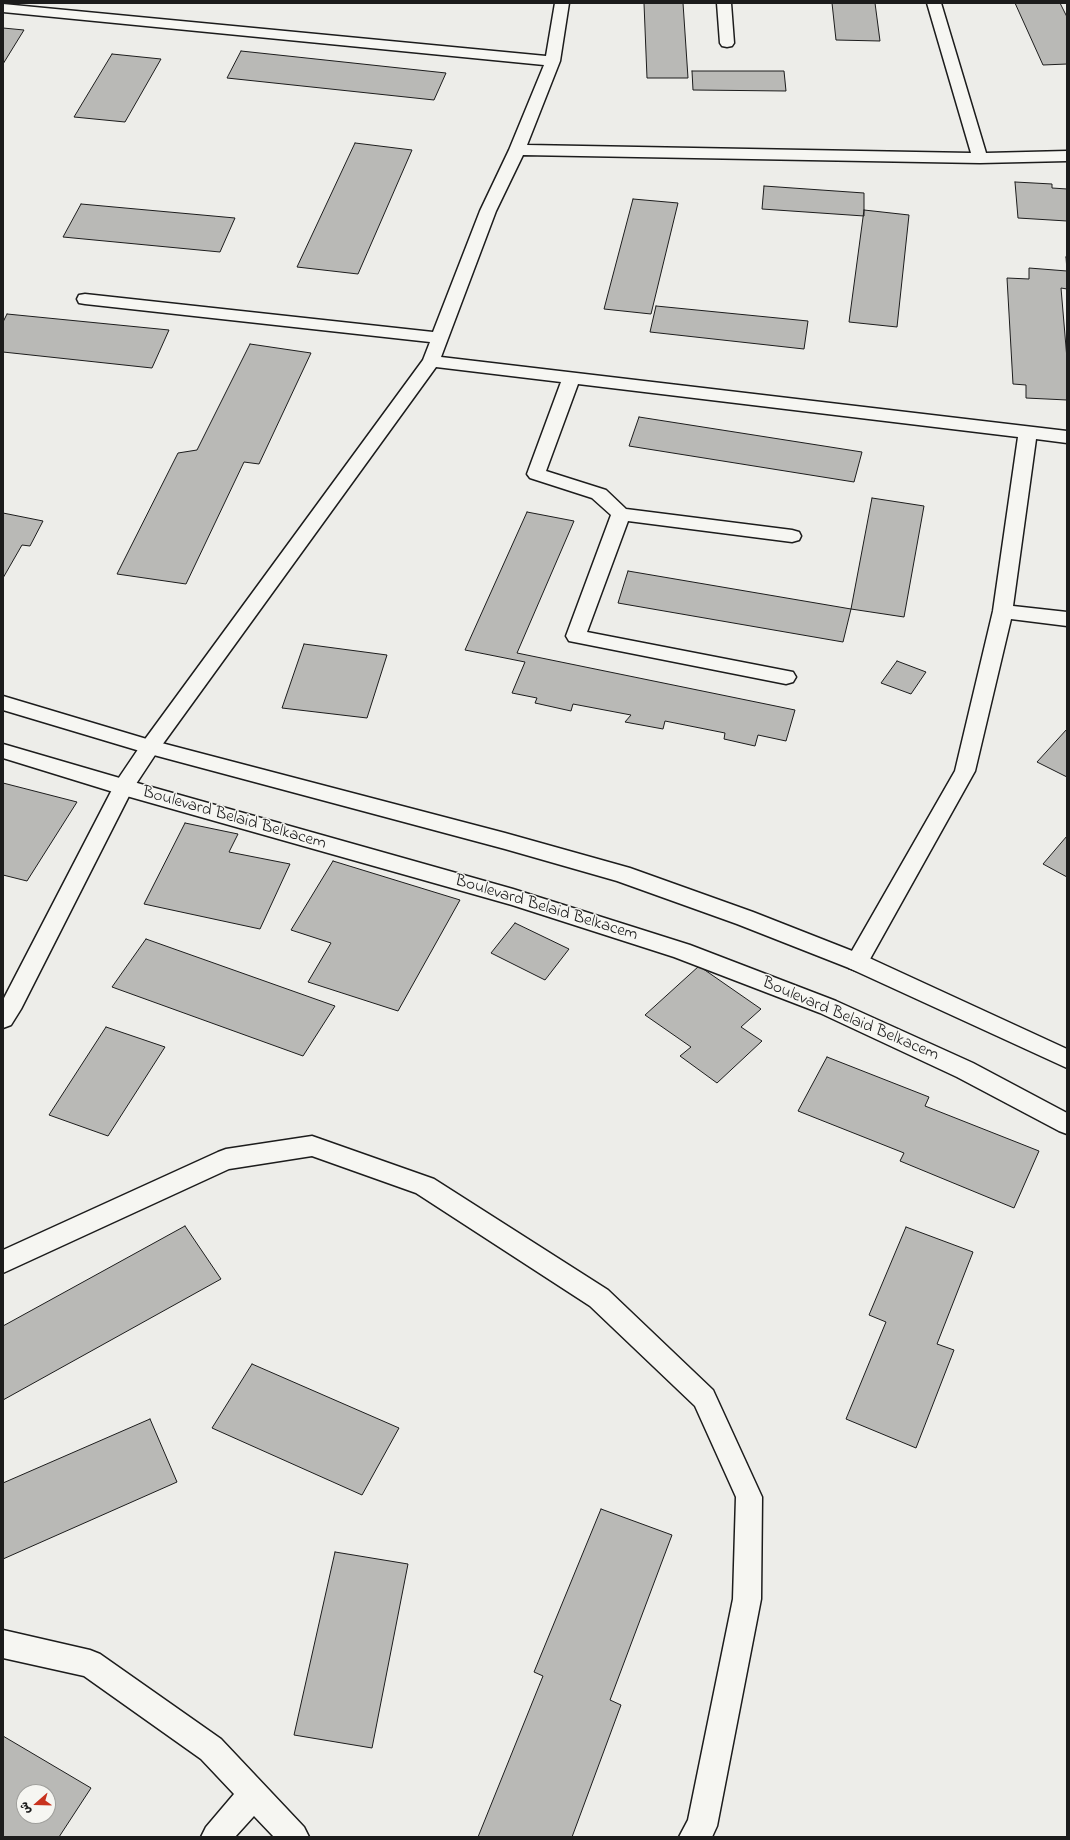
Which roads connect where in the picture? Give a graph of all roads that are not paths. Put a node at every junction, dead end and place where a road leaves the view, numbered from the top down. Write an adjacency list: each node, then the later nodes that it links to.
1 (562, 3): 6 (street)
2 (724, 3): 5 (street)
3 (934, 3): 9 (street)
4 (3, 8): 6 (street)
5 (727, 43)
6 (553, 61): 7 (street)
7 (517, 150): 9 (street); 11 (street)
8 (1067, 156): 9 (street)
9 (980, 158)
10 (85, 299): 11 (street)
11 (439, 338): 12 (street)
12 (431, 361): 13 (street); 22 (street)
13 (571, 378): 14 (street); 16 (street)
14 (1028, 433): 15 (street); 18 (street)
15 (1067, 437)
16 (621, 514): 17 (street); 20 (street)
17 (792, 536)
18 (1003, 611): 19 (street); 25 (street)
19 (1067, 619)
20 (786, 677)
21 (3, 703): 22 (street)
22 (150, 747): 24 (street); 25 (street)
23 (3, 751): 24 (street, Boulevard Belaid Belkacem)
24 (123, 787): 26 (street); 30 (street, Boulevard Belaid Belkacem)
25 (857, 962): 29 (street)
26 (24, 977): 27 (street); 28 (street)
27 (3, 981)
28 (3, 1019)
29 (1067, 1059)
30 (1067, 1124)
31 (3, 1262): 36 (street)
32 (3, 1644): 33 (street)
33 (253, 1794): 34 (street); 35 (street)
34 (216, 1837)
35 (294, 1837)
36 (694, 1837)

